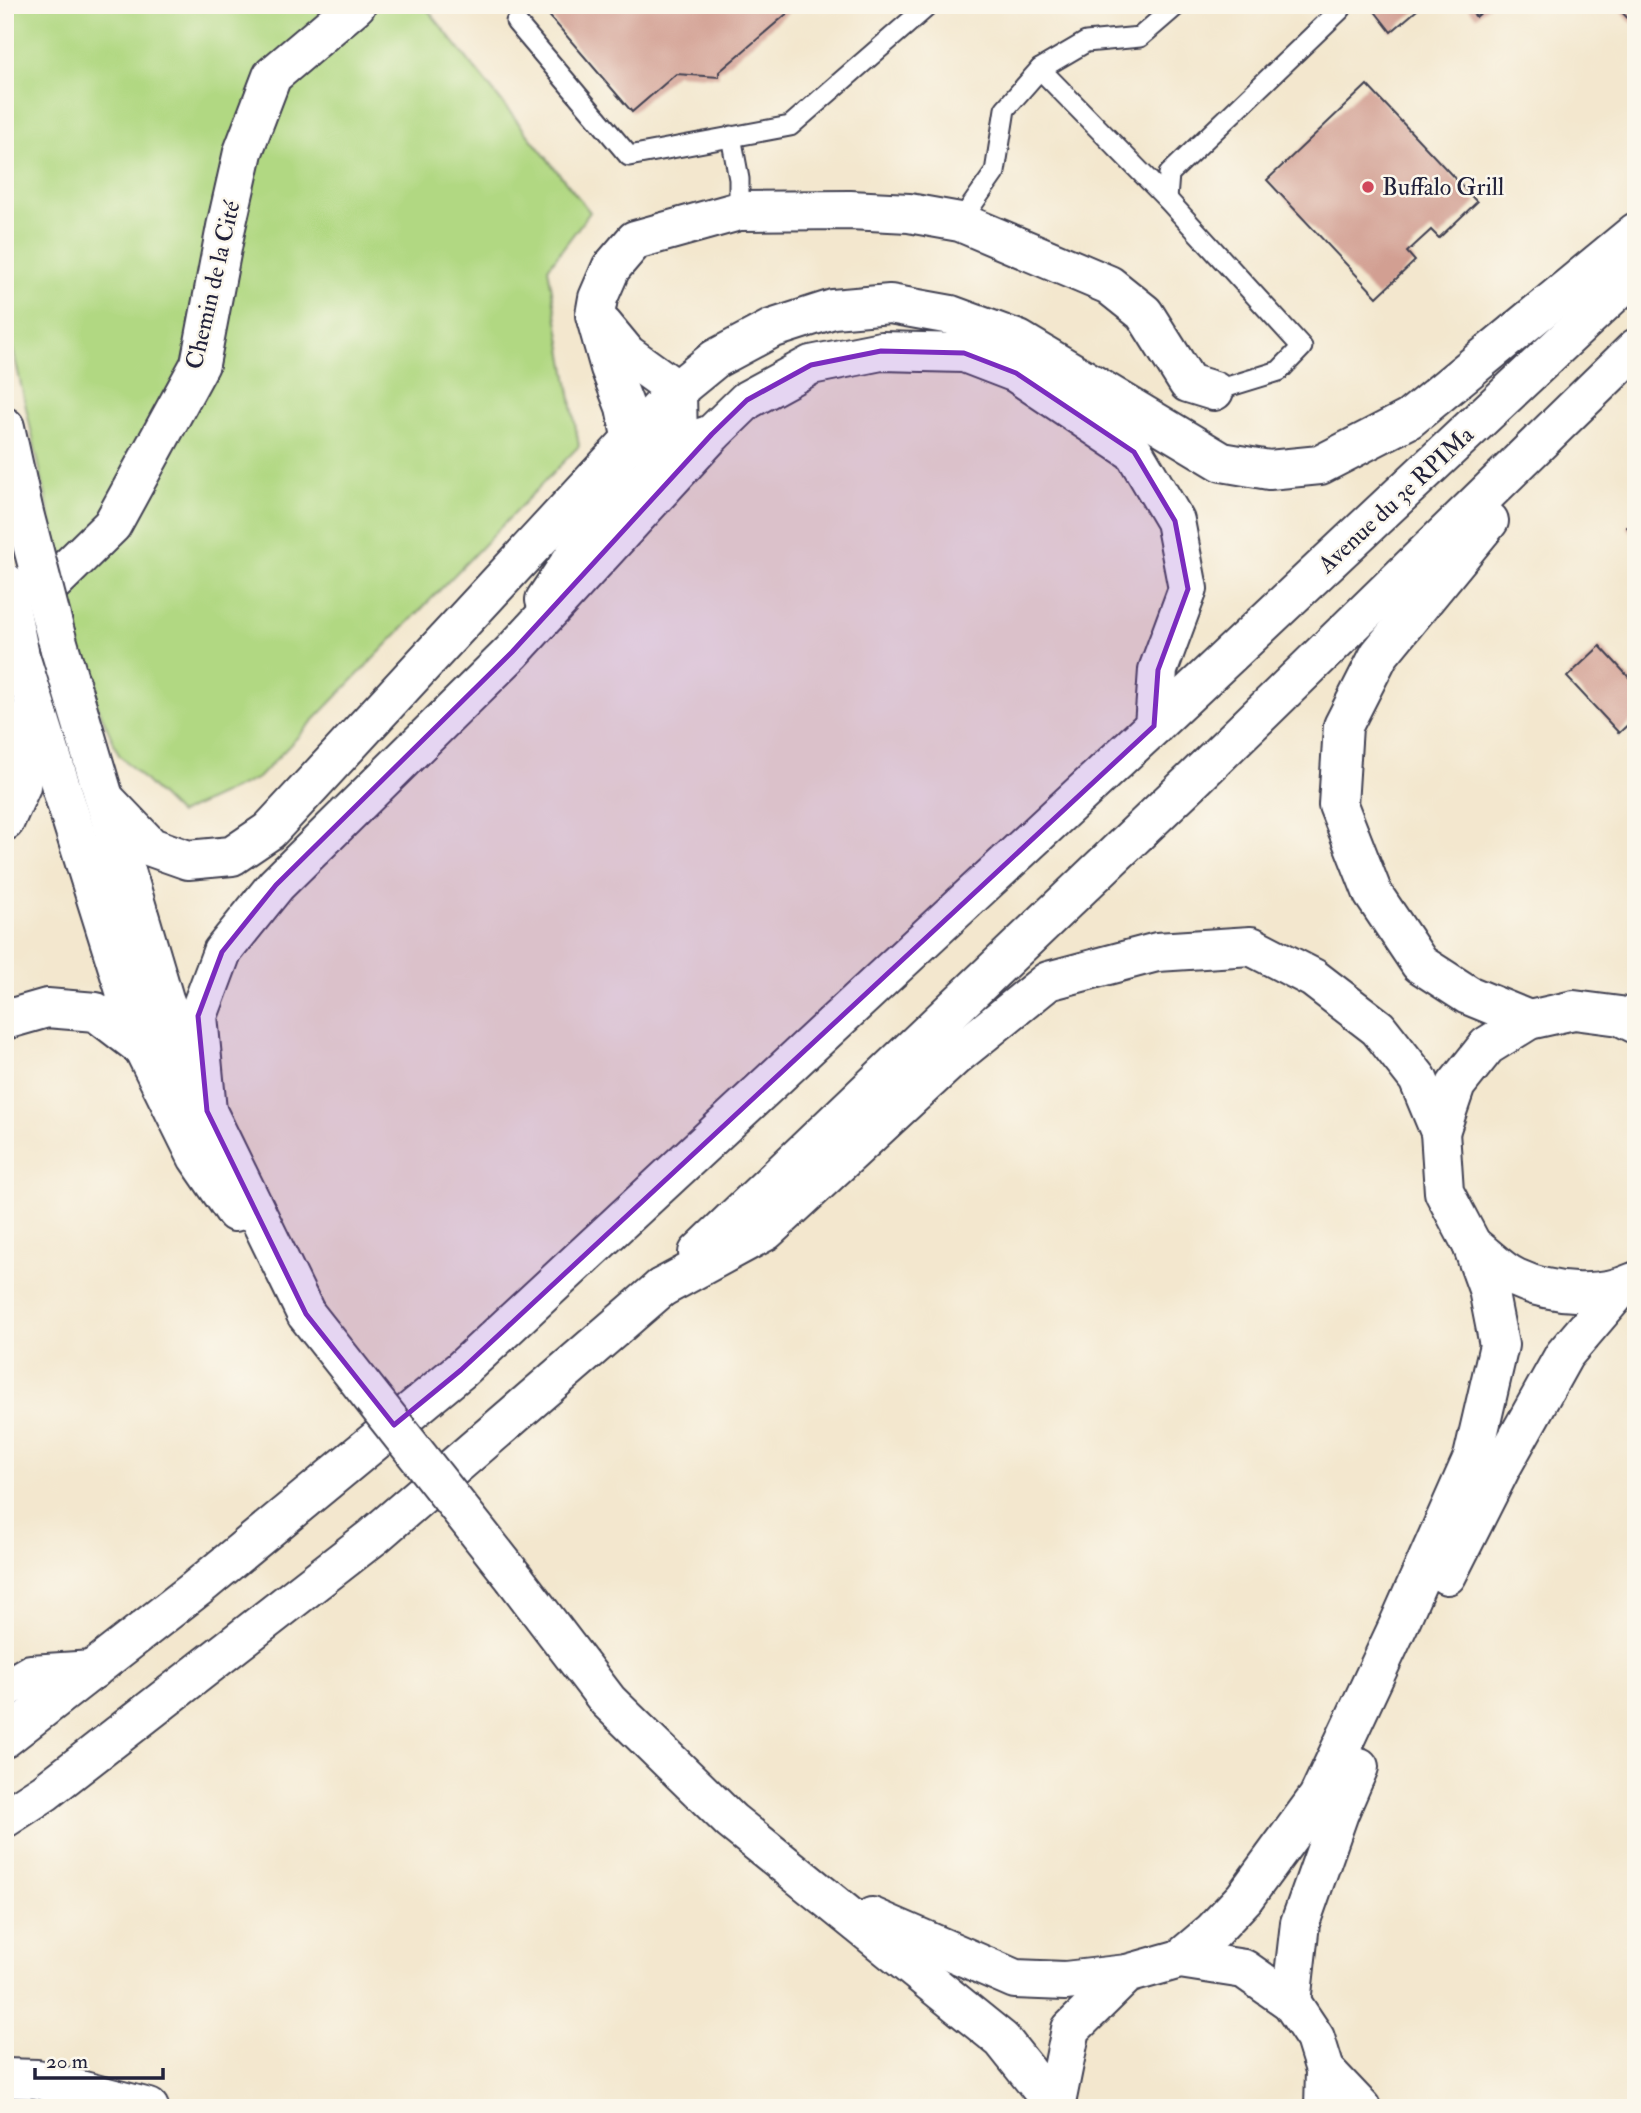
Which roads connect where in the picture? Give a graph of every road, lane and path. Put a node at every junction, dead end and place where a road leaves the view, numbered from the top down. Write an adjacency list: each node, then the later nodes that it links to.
1 (356, 5): 22 (main road, Chemin de la Cité)
2 (929, 5): 7 (lane)
3 (1177, 5): 6 (lane)
4 (1341, 9): 8 (lane)
5 (516, 22): 7 (lane)
6 (1040, 69): 8 (lane); 10 (lane)
7 (731, 136): 9 (lane)
8 (1167, 199): 17 (lane)
9 (739, 211): 10 (main road); 13 (main road)
10 (960, 222): 17 (main road)
11 (1636, 232): 16 (main road)
12 (1636, 273): 24 (main road, Avenue du 3e RPIMa)
13 (595, 315): 16 (main road); 20 (main road)
14 (1636, 348): 35 (main road)
15 (1636, 361): 29 (main road)
16 (677, 390): 19 (main road); 20 (main road)
17 (1214, 391)
18 (5, 426): 25 (main road, bridge)
19 (695, 440): 20 (main road); 24 (main road); 31 (main road)
20 (632, 441): 25 (main road)
21 (5, 582): 22 (main road, bridge)
22 (13, 643): 23 (main road)
23 (35, 697): 26 (main road); 30 (main road)
24 (1154, 726): 37 (main road, Avenue du 3e RPIMa)
25 (105, 799): 31 (main road)
26 (5, 821)
27 (1631, 1017): 29 (main road)
28 (5, 1020): 30 (main road)
29 (1529, 1020): 32 (main road)
30 (143, 1048): 36 (main road)
31 (207, 1111): 36 (main road)
32 (1440, 1132): 33 (main road); 35 (main road)
33 (1472, 1245): 34 (main road); 42 (main road)
34 (1628, 1285): 44 (main road)
35 (662, 1288): 40 (main road)
36 (306, 1314): 41 (main road, bridge)
37 (93, 1670): 38 (main road); 39 (main road, Avenue du 3e RPIMa)
38 (5, 1689)
39 (5, 1738)
40 (5, 1818)
41 (829, 1898): 43 (main road); 47 (main road)
42 (1181, 1959): 43 (main road); 44 (main road)
43 (1127, 1974): 47 (main road)
44 (1291, 2002): 45 (main road)
45 (1325, 2070): 49 (main road); 50 (main road)
46 (5, 2078): 48 (main road)
47 (1055, 2106)
48 (149, 2108)
49 (1324, 2108)
50 (1361, 2108)

